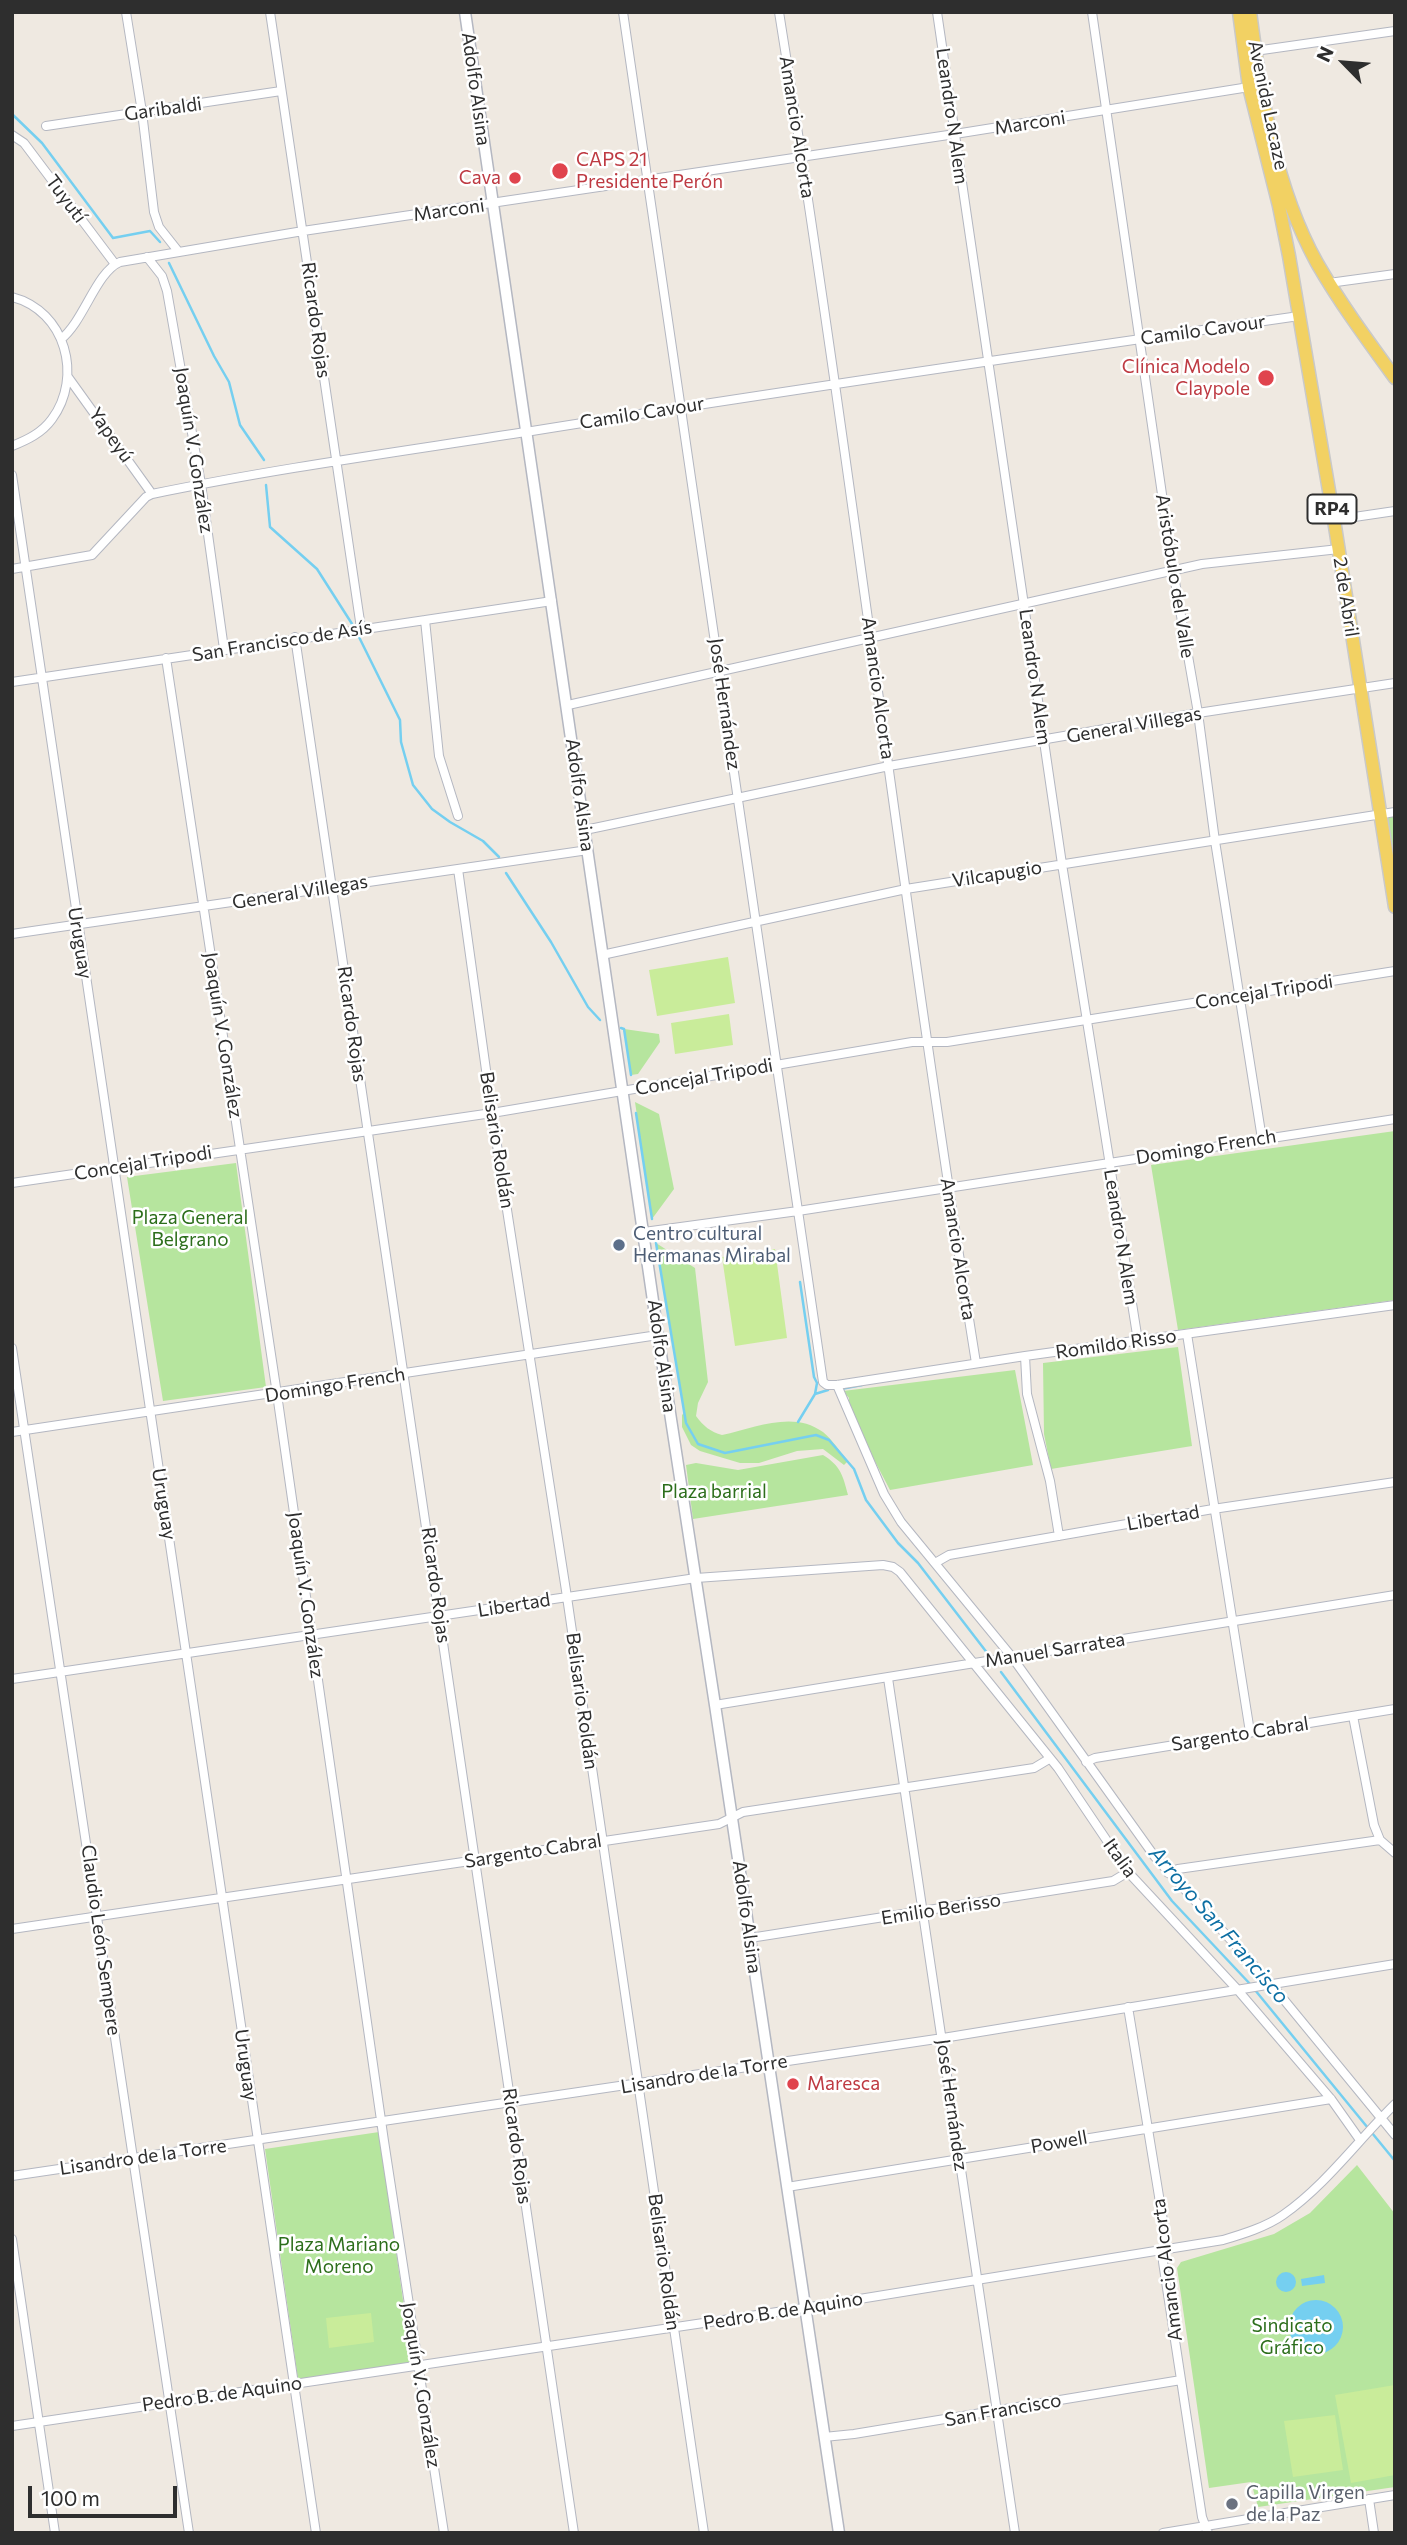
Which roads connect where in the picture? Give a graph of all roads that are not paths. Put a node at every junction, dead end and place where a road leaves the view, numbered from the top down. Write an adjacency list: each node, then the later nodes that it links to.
1 (126, 12): 15 (street)
2 (270, 12): 13 (street, Ricardo Rojas)
3 (465, 12): 21 (street, Adolfo Alsina)
4 (623, 12): 20 (street, José Hernández)
5 (779, 12): 19 (street, Amancio Alcorta)
6 (937, 12): 17 (street, Leandro N Alem)
7 (1092, 12): 14 (street, Aristóbulo del Valle)
8 (1239, 12): 12 (main road, Avenida Lacaze / RP4)
9 (1250, 12): 11 (main road, Avenida Lacaze)
10 (1395, 31): 11 (street)
11 (1255, 51): 28 (main road, Avenida Lacaze)
12 (1249, 87): 14 (street, Marconi); 22 (main road, Avenida Lacaze / RP4)
13 (281, 92): 15 (street, Garibaldi); 23 (street, Ricardo Rojas)
14 (1106, 111): 17 (street, Marconi); 32 (street, Aristóbulo del Valle)
15 (142, 112): 16 (street, Garibaldi); 24 (street)
16 (46, 126)
17 (955, 134): 19 (street, Marconi); 33 (street, Leandro N Alem)
18 (14, 135): 26 (street, Tuyutí)
19 (802, 157): 20 (street, Marconi); 36 (street, Amancio Alcorta)
20 (647, 178): 21 (street, Marconi); 37 (street, José Hernández)
21 (493, 204): 23 (street, Marconi); 38 (street, Adolfo Alsina)
22 (1279, 206): 30 (main road, 2 de Abril / RP4)
23 (303, 231): 24 (street, Marconi); 40 (street, Ricardo Rojas)
24 (178, 251): 25 (street, Marconi)
25 (147, 257): 26 (street, Marconi); 42 (street, Joaquín V. González)
26 (114, 264): 31 (street)
27 (1395, 274): 28 (street)
28 (1329, 283): 35 (main road, Avenida Lacaze)
29 (12, 297): 31 (street)
30 (1299, 316): 32 (street, Camilo Cavour); 45 (main road, 2 de Abril / RP4)
31 (61, 339): 34 (street)
32 (1140, 339): 33 (street, Camilo Cavour); 49 (street, Aristóbulo del Valle)
33 (987, 360): 36 (street, Camilo Cavour); 51 (street, Leandro N Alem)
34 (68, 377): 39 (street); 43 (street, Yapeyú)
35 (1395, 378)
36 (835, 384): 37 (street, Camilo Cavour); 55 (street, Amancio Alcorta)
37 (682, 407): 38 (street, Camilo Cavour); 58 (street, José Hernández)
38 (528, 431): 40 (street, Camilo Cavour); 50 (street, Adolfo Alsina)
39 (12, 446)
40 (337, 460): 42 (street, Camilo Cavour); 53 (street, Ricardo Rojas)
41 (12, 475): 47 (street, Uruguay)
42 (201, 484): 43 (street, Camilo Cavour); 56 (street, Joaquín V. González)
43 (152, 494): 47 (street)
44 (1395, 511): 45 (street)
45 (1334, 520): 46 (main road, 2 de Abril / RP4)
46 (1339, 549): 49 (street); 62 (main road, 2 de Abril / RP4)
47 (26, 567): 48 (street); 59 (street, Uruguay)
48 (12, 569)
49 (1173, 570): 51 (street); 64 (street, Aristóbulo del Valle)
50 (552, 601): 52 (street, San Francisco de Asís); 63 (street, Adolfo Alsina)
51 (1024, 603): 55 (street); 65 (street, Leandro N Alem)
52 (425, 620): 53 (street, San Francisco de Asís); 70 (street)
53 (356, 628): 54 (street, San Francisco de Asís)
54 (295, 637): 56 (street, San Francisco de Asís); 76 (street, Ricardo Rojas)
55 (871, 637): 58 (street); 66 (street, Amancio Alcorta)
56 (224, 649): 57 (street, San Francisco de Asís)
57 (166, 659): 59 (street, San Francisco de Asís); 78 (street, Joaquín V. González)
58 (721, 671): 63 (street); 67 (street, José Hernández)
59 (41, 678): 60 (street, San Francisco de Asís); 81 (street, Uruguay)
60 (12, 682)
61 (1395, 683): 62 (street, General Villegas)
62 (1361, 688): 64 (street, General Villegas); 69 (main road, 2 de Abril / RP4)
63 (568, 705): 71 (street, Adolfo Alsina)
64 (1198, 713): 65 (street, General Villegas); 72 (street, Aristóbulo del Valle)
65 (1044, 740): 66 (street, General Villegas); 74 (street, Leandro N Alem)
66 (889, 766): 67 (street, General Villegas); 77 (street, Amancio Alcorta)
67 (738, 799): 71 (street, General Villegas); 80 (street, José Hernández)
68 (1395, 812): 69 (street, Vilcapugio)
69 (1381, 814): 72 (street, Vilcapugio); 79 (main road, 2 de Abril / RP4)
70 (458, 816)
71 (585, 830): 73 (street, Adolfo Alsina)
72 (1215, 841): 74 (street, Vilcapugio); 85 (street, Aristóbulo del Valle)
73 (588, 850): 75 (street, General Villegas); 83 (street, Adolfo Alsina)
74 (1062, 863): 77 (street, Vilcapugio); 86 (street, Leandro N Alem)
75 (458, 869): 76 (street, General Villegas); 90 (street, Belisario Roldán)
76 (332, 886): 78 (street, General Villegas); 92 (street, Ricardo Rojas)
77 (906, 889): 80 (street, Vilcapugio); 87 (street, Amancio Alcorta)
78 (203, 907): 81 (street, General Villegas); 94 (street, Joaquín V. González)
79 (1395, 907)
80 (756, 922): 83 (street, Vilcapugio); 88 (street, José Hernández)
81 (77, 926): 82 (street, General Villegas); 96 (street, Uruguay)
82 (12, 934)
83 (602, 955): 89 (street, Adolfo Alsina)
84 (1395, 971): 85 (street, Concejal Tripodi)
85 (1239, 996): 86 (street, Concejal Tripodi); 93 (street, Aristóbulo del Valle)
86 (1087, 1019): 87 (street, Concejal Tripodi); 95 (street, Leandro N Alem)
87 (929, 1042): 88 (street, Concejal Tripodi); 98 (street, Amancio Alcorta)
88 (778, 1064): 89 (street, Concejal Tripodi); 99 (street, José Hernández)
89 (624, 1091): 90 (street, Concejal Tripodi); 100 (street, Adolfo Alsina)
90 (492, 1113): 92 (street, Concejal Tripodi); 106 (street, Belisario Roldán)
91 (1395, 1119): 93 (street, Domingo French)
92 (368, 1131): 94 (street, Concejal Tripodi); 109 (street, Ricardo Rojas)
93 (1262, 1139): 95 (street, Domingo French)
94 (241, 1148): 96 (street, Concejal Tripodi); 111 (street, Joaquín V. González)
95 (1109, 1162): 98 (street, Domingo French); 104 (street, Leandro N Alem)
96 (116, 1168): 97 (street, Concejal Tripodi); 112 (street, Uruguay)
97 (12, 1183)
98 (948, 1188): 99 (street, Domingo French); 108 (street, Amancio Alcorta)
99 (798, 1212): 100 (street, Domingo French); 110 (street, José Hernández)
100 (644, 1232): 103 (street, Adolfo Alsina)
101 (1395, 1306): 102 (street, Romildo Risso)
102 (1187, 1334): 104 (street, Romildo Risso); 116 (street)
103 (658, 1335): 106 (street, Domingo French); 120 (street, Adolfo Alsina)
104 (1138, 1341): 107 (street, Romildo Risso)
105 (12, 1348): 113 (street, Claudio León Sempere)
106 (530, 1355): 109 (street, Domingo French); 122 (street, Belisario Roldán)
107 (1025, 1356): 108 (street, Romildo Risso); 117 (street)
108 (976, 1363): 110 (street, Romildo Risso)
109 (404, 1374): 111 (street, Domingo French); 123 (street, Ricardo Rojas)
110 (837, 1385): 118 (street, Italia)
111 (277, 1394): 112 (street, Domingo French); 125 (street, Joaquín V. González)
112 (150, 1412): 113 (street, Domingo French); 126 (street, Uruguay)
113 (24, 1430): 114 (street, Domingo French); 129 (street, Claudio León Sempere)
114 (12, 1432)
115 (1395, 1482): 116 (street, Libertad)
116 (1213, 1509): 117 (street, Libertad); 124 (street)
117 (1059, 1536): 118 (street, Libertad)
118 (934, 1563): 127 (street, Italia)
119 (893, 1567): 120 (street, Libertad); 128 (street, Italia)
120 (696, 1578): 122 (street, Libertad); 132 (street, Adolfo Alsina)
121 (1395, 1595): 124 (street, Manuel Sarratea)
122 (568, 1597): 123 (street, Libertad); 141 (street, Belisario Roldán)
123 (440, 1617): 125 (street, Libertad); 143 (street, Ricardo Rojas)
124 (1232, 1622): 127 (street, Manuel Sarratea); 135 (street)
125 (311, 1634): 126 (street, Libertad); 146 (street, Joaquín V. González)
126 (187, 1655): 129 (street, Libertad); 147 (street, Uruguay)
127 (1008, 1658): 128 (street, Manuel Sarratea); 137 (street, Italia)
128 (972, 1664): 130 (street, Manuel Sarratea); 136 (street, Italia)
129 (61, 1672): 131 (street, Libertad); 149 (street, Claudio León Sempere)
130 (888, 1678): 132 (street, Manuel Sarratea); 138 (street, José Hernández)
131 (12, 1679)
132 (715, 1704): 139 (street, Adolfo Alsina)
133 (1395, 1709): 134 (street, Sargento Cabral)
134 (1353, 1716): 135 (street, Sargento Cabral); 140 (street)
135 (1250, 1732): 137 (street, Sargento Cabral)
136 (1049, 1759): 138 (street, Sargento Cabral); 144 (street, Italia)
137 (1086, 1762): 145 (street, Italia)
138 (906, 1788): 139 (street, Sargento Cabral); 148 (street, José Hernández)
139 (732, 1818): 141 (street, Sargento Cabral); 151 (street, Adolfo Alsina)
140 (1380, 1840): 142 (street); 145 (street)
141 (602, 1841): 143 (street, Sargento Cabral); 158 (street, Belisario Roldán)
142 (1395, 1853)
143 (476, 1860): 146 (street, Sargento Cabral); 160 (street, Ricardo Rojas)
144 (1128, 1872): 148 (street, Emilio Berisso); 154 (street, Italia)
145 (1168, 1873): 153 (street, Italia)
146 (348, 1879): 147 (street, Sargento Cabral); 163 (street, Joaquín V. González)
147 (221, 1897): 149 (street, Sargento Cabral); 167 (street, Uruguay)
148 (924, 1913): 151 (street, Emilio Berisso); 156 (street, José Hernández)
149 (97, 1917): 150 (street, Sargento Cabral); 168 (street, Claudio León Sempere)
150 (12, 1929)
151 (750, 1938): 157 (street, Adolfo Alsina)
152 (1395, 1964): 153 (street, Lisandro de la Torre)
153 (1266, 1985): 154 (street, Lisandro de la Torre); 162 (street, Italia)
154 (1240, 1988): 155 (street, Lisandro de la Torre); 159 (street, Italia)
155 (1128, 2007): 156 (street, Lisandro de la Torre); 164 (street, Amancio Alcorta)
156 (943, 2038): 157 (street, Lisandro de la Torre); 169 (street, José Hernández)
157 (768, 2064): 158 (street, Lisandro de la Torre); 171 (street, Adolfo Alsina)
158 (638, 2083): 160 (street, Lisandro de la Torre); 176 (street, Belisario Roldán)
159 (1331, 2099): 164 (street, Powell); 166 (street, Italia)
160 (511, 2103): 163 (street, Lisandro de la Torre); 177 (street, Ricardo Rojas)
161 (1395, 2104): 162 (street, Pedro B. de Aquino)
162 (1379, 2120): 165 (street, Italia); 166 (street, Pedro B. de Aquino)
163 (382, 2122): 167 (street, Lisandro de la Torre); 178 (street, Joaquín V. González)
164 (1148, 2127): 169 (street, Powell); 173 (street, Amancio Alcorta)
165 (1395, 2135)
166 (1363, 2137): 173 (street, Pedro B. de Aquino)
167 (257, 2140): 168 (street, Lisandro de la Torre); 180 (street, Uruguay)
168 (134, 2158): 170 (street, Lisandro de la Torre); 181 (street, Claudio León Sempere)
169 (960, 2159): 171 (street, Powell); 174 (street, José Hernández)
170 (12, 2176)
171 (788, 2187): 175 (street, Adolfo Alsina)
172 (12, 2239): 183 (street)
173 (1166, 2249): 174 (street, Pedro B. de Aquino); 179 (street, Amancio Alcorta)
174 (978, 2281): 175 (street, Pedro B. de Aquino); 182 (street, José Hernández)
175 (804, 2308): 176 (street, Pedro B. de Aquino); 185 (street, Adolfo Alsina)
176 (674, 2328): 177 (street, Pedro B. de Aquino); 194 (street, Belisario Roldán)
177 (547, 2345): 178 (street, Pedro B. de Aquino); 193 (street, Ricardo Rojas)
178 (418, 2366): 180 (street, Pedro B. de Aquino); 192 (street, Joaquín V. González)
179 (1181, 2379): 182 (street, San Francisco); 188 (street, Amancio Alcorta)
180 (294, 2384): 181 (street, Pedro B. de Aquino); 191 (street, Uruguay)
181 (170, 2402): 183 (street, Pedro B. de Aquino); 190 (street, Claudio León Sempere)
182 (998, 2411): 185 (street, San Francisco); 196 (street, José Hernández)
183 (39, 2422): 184 (street, Pedro B. de Aquino); 189 (street)
184 (12, 2426)
185 (824, 2437): 195 (street, Adolfo Alsina)
186 (1395, 2495): 187 (street)
187 (1369, 2499): 188 (street); 198 (street)
188 (1207, 2529): 197 (street)
189 (55, 2533)
190 (189, 2533)
191 (316, 2533)
192 (444, 2533)
193 (574, 2533)
194 (704, 2533)
195 (839, 2533)
196 (1015, 2533)
197 (1163, 2533)
198 (1374, 2533)

